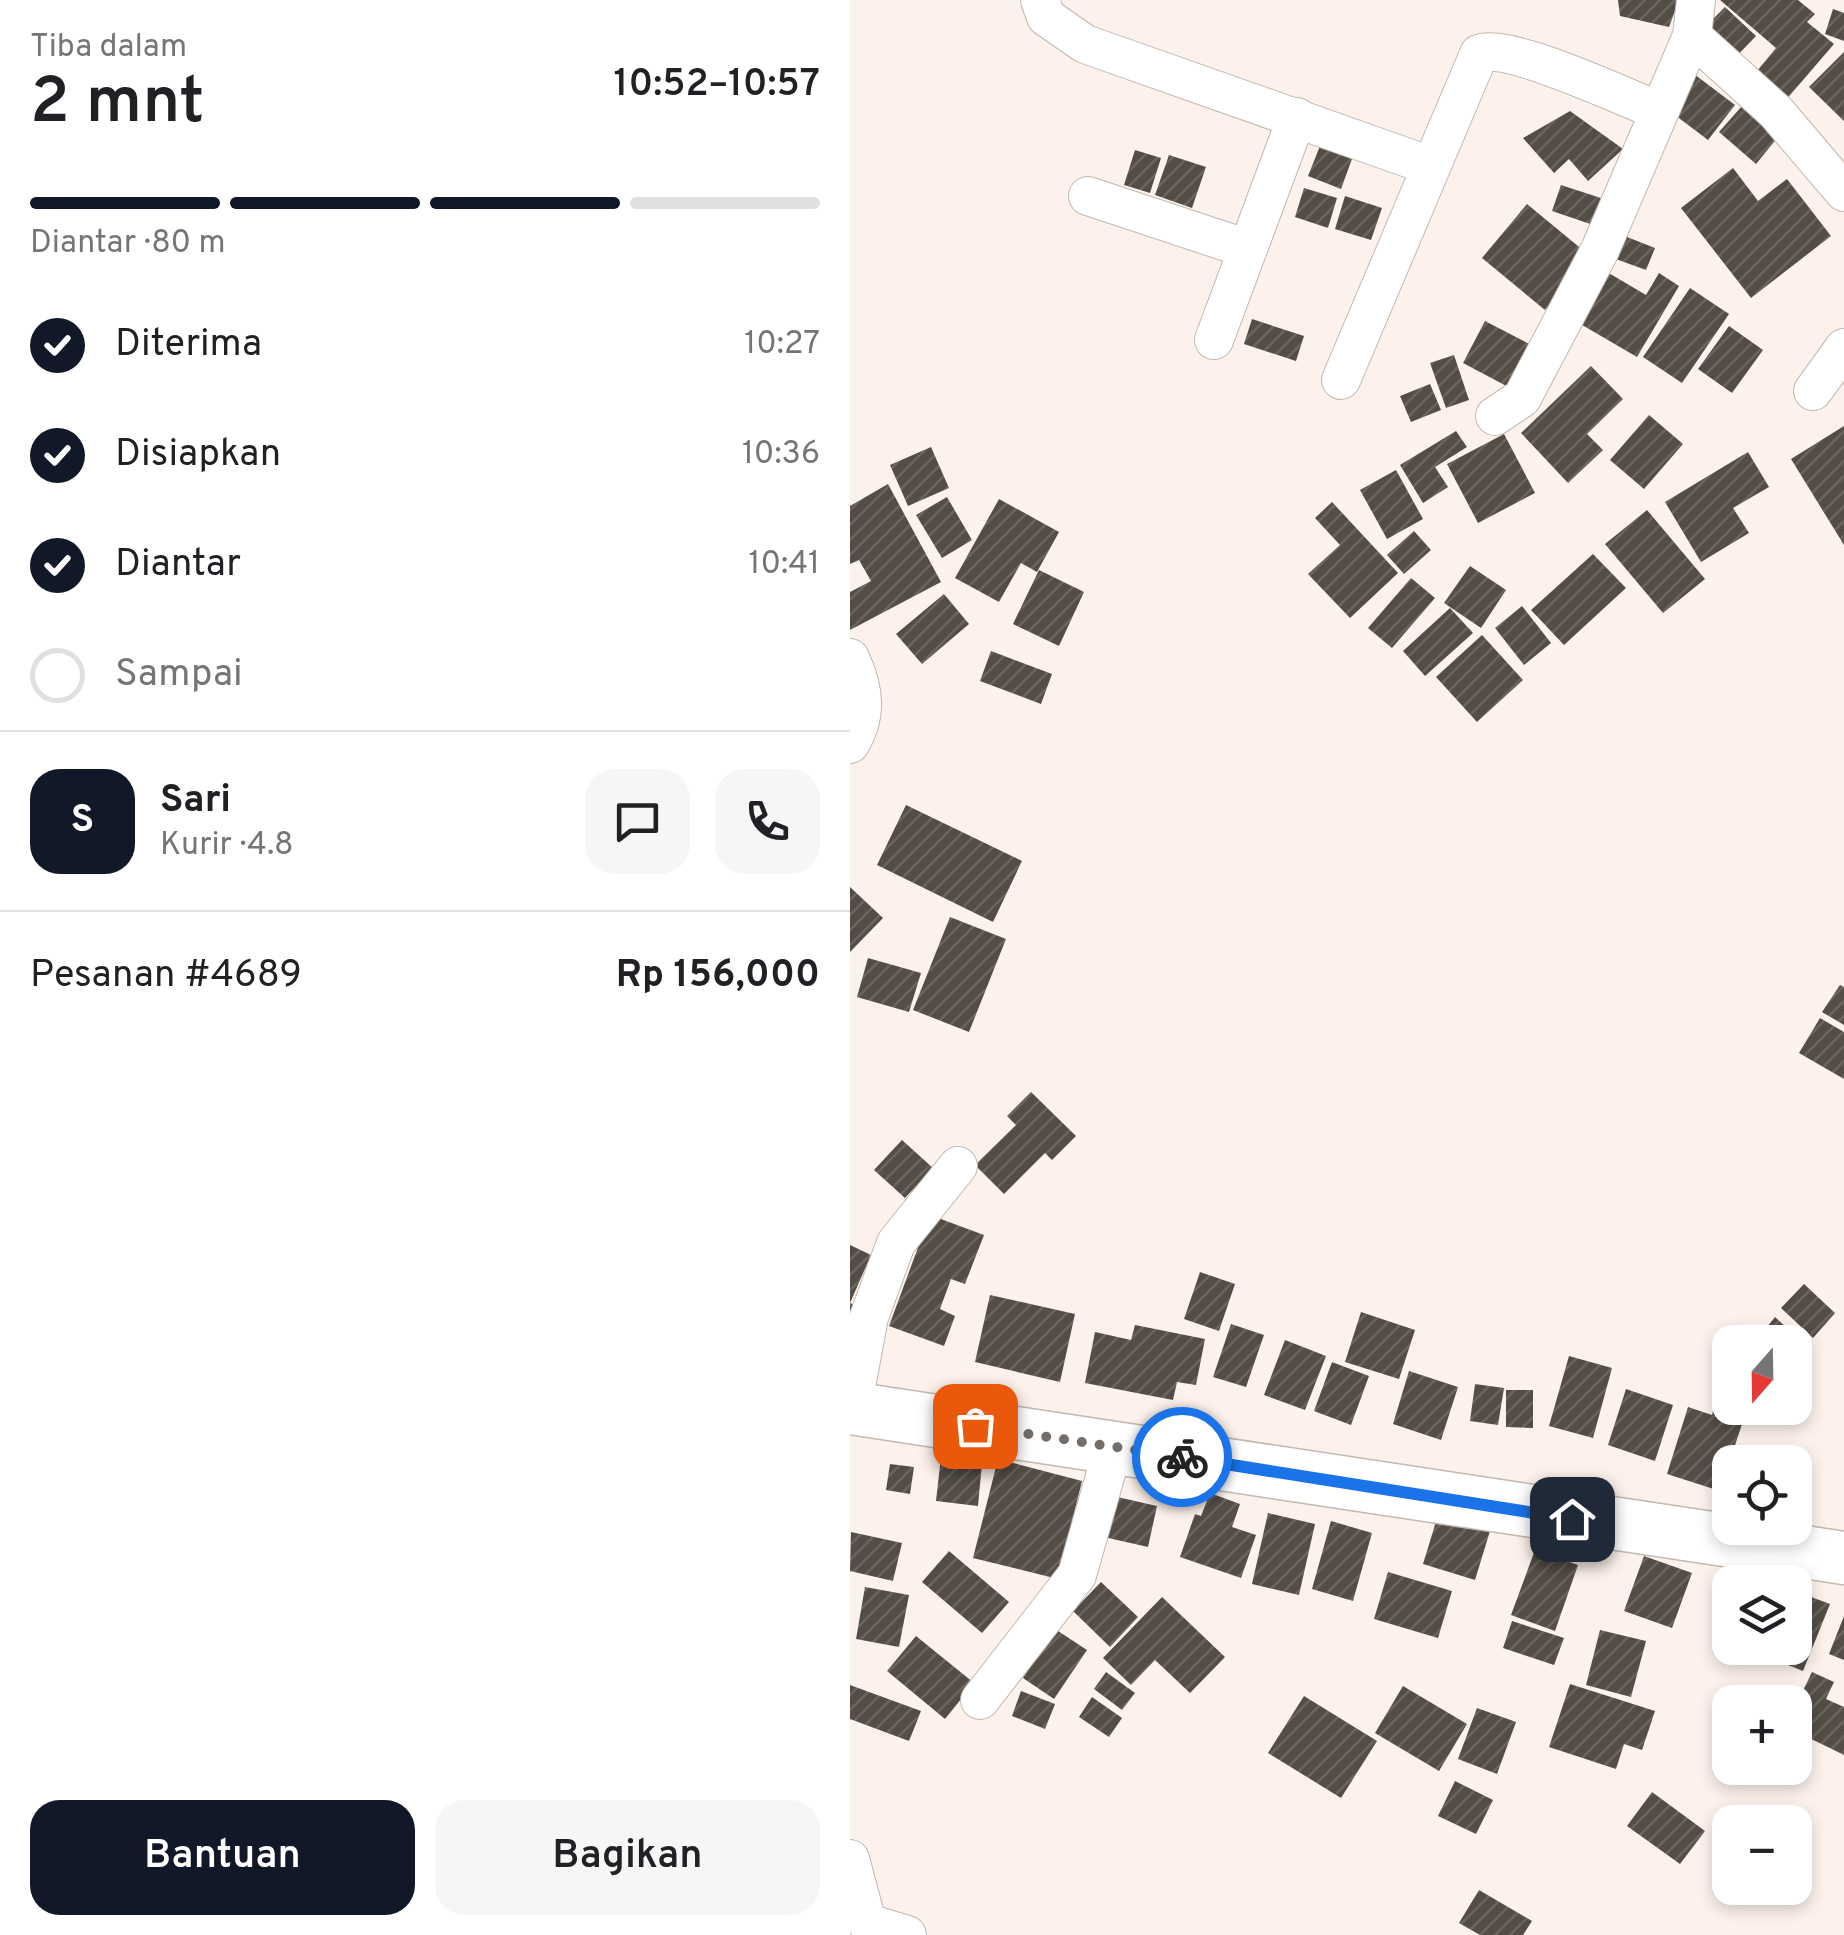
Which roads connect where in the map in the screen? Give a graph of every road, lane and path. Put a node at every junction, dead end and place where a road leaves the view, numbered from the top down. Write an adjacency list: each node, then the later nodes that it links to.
1 (1040, 0): 4 (street)
2 (1694, 18): 3 (street); 6 (street)
3 (1660, 111): 5 (street); 13 (street)
4 (1296, 117): 5 (street); 8 (street)
5 (1428, 164): 11 (street)
6 (1844, 192)
7 (1088, 196): 8 (street)
8 (1248, 249): 9 (street)
9 (1214, 340)
10 (1844, 348): 12 (street)
11 (1341, 380)
12 (1813, 392)
13 (1495, 416)
14 (850, 658): 15 (street)
15 (850, 744)
16 (958, 1166): 17 (street)
17 (851, 1408): 18 (main road)
18 (1114, 1446): 19 (main road); 20 (street)
19 (1844, 1558)
20 (980, 1700)
21 (850, 1858): 22 (street)
22 (907, 1935)

